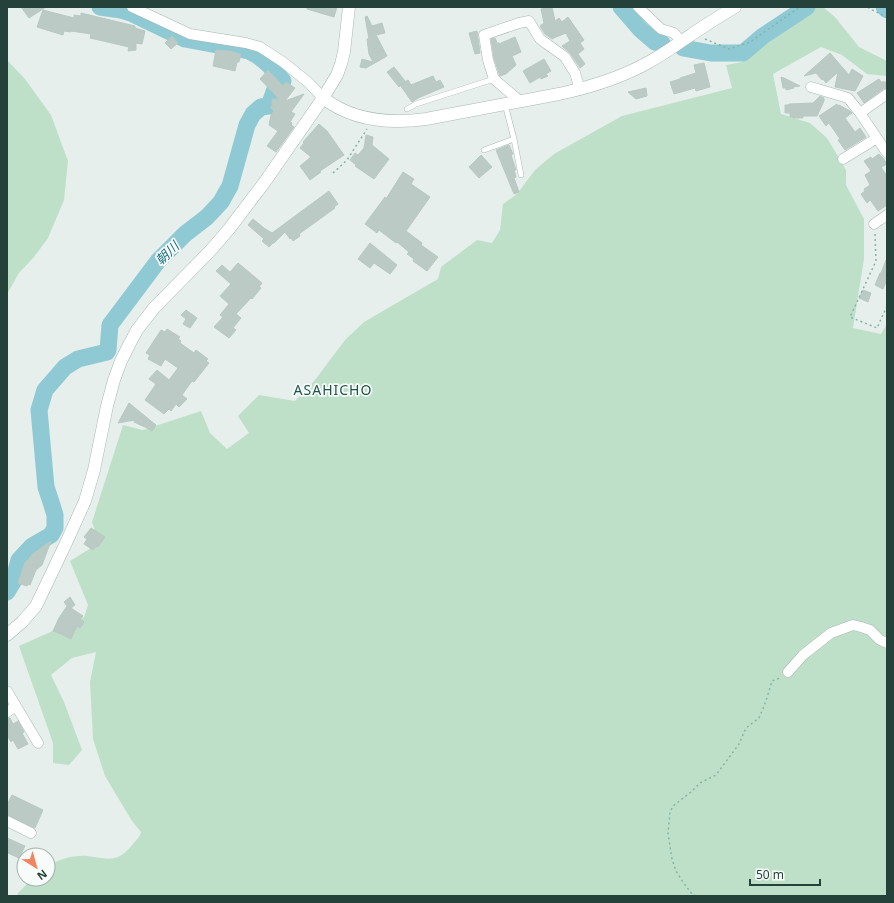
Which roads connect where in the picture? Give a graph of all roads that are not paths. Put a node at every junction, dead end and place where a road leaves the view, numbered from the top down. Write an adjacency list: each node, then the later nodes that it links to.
1 (132, 7): 10 (street)
2 (350, 7): 10 (street)
3 (638, 7): 5 (street)
4 (735, 7): 5 (street)
5 (681, 41): 8 (street)
6 (494, 79): 8 (street); 11 (street); 13 (lane)
7 (811, 87): 14 (street)
8 (580, 90): 11 (street)
9 (887, 94): 14 (street)
10 (323, 98): 12 (street); 23 (street)
11 (521, 102): 12 (street)
12 (505, 104): 16 (lane)
13 (408, 109)
14 (860, 113): 15 (street)
15 (876, 138): 18 (street); 19 (street)
16 (514, 139): 17 (lane); 20 (lane)
17 (484, 150)
18 (887, 153)
19 (843, 159)
20 (521, 175)
21 (887, 215): 22 (street)
22 (874, 224)
23 (7, 635)
24 (887, 642): 25 (street)
25 (788, 672)
26 (7, 691): 27 (street)
27 (11, 709): 28 (street)
28 (38, 743)
29 (7, 821): 30 (street)
30 (31, 833)

